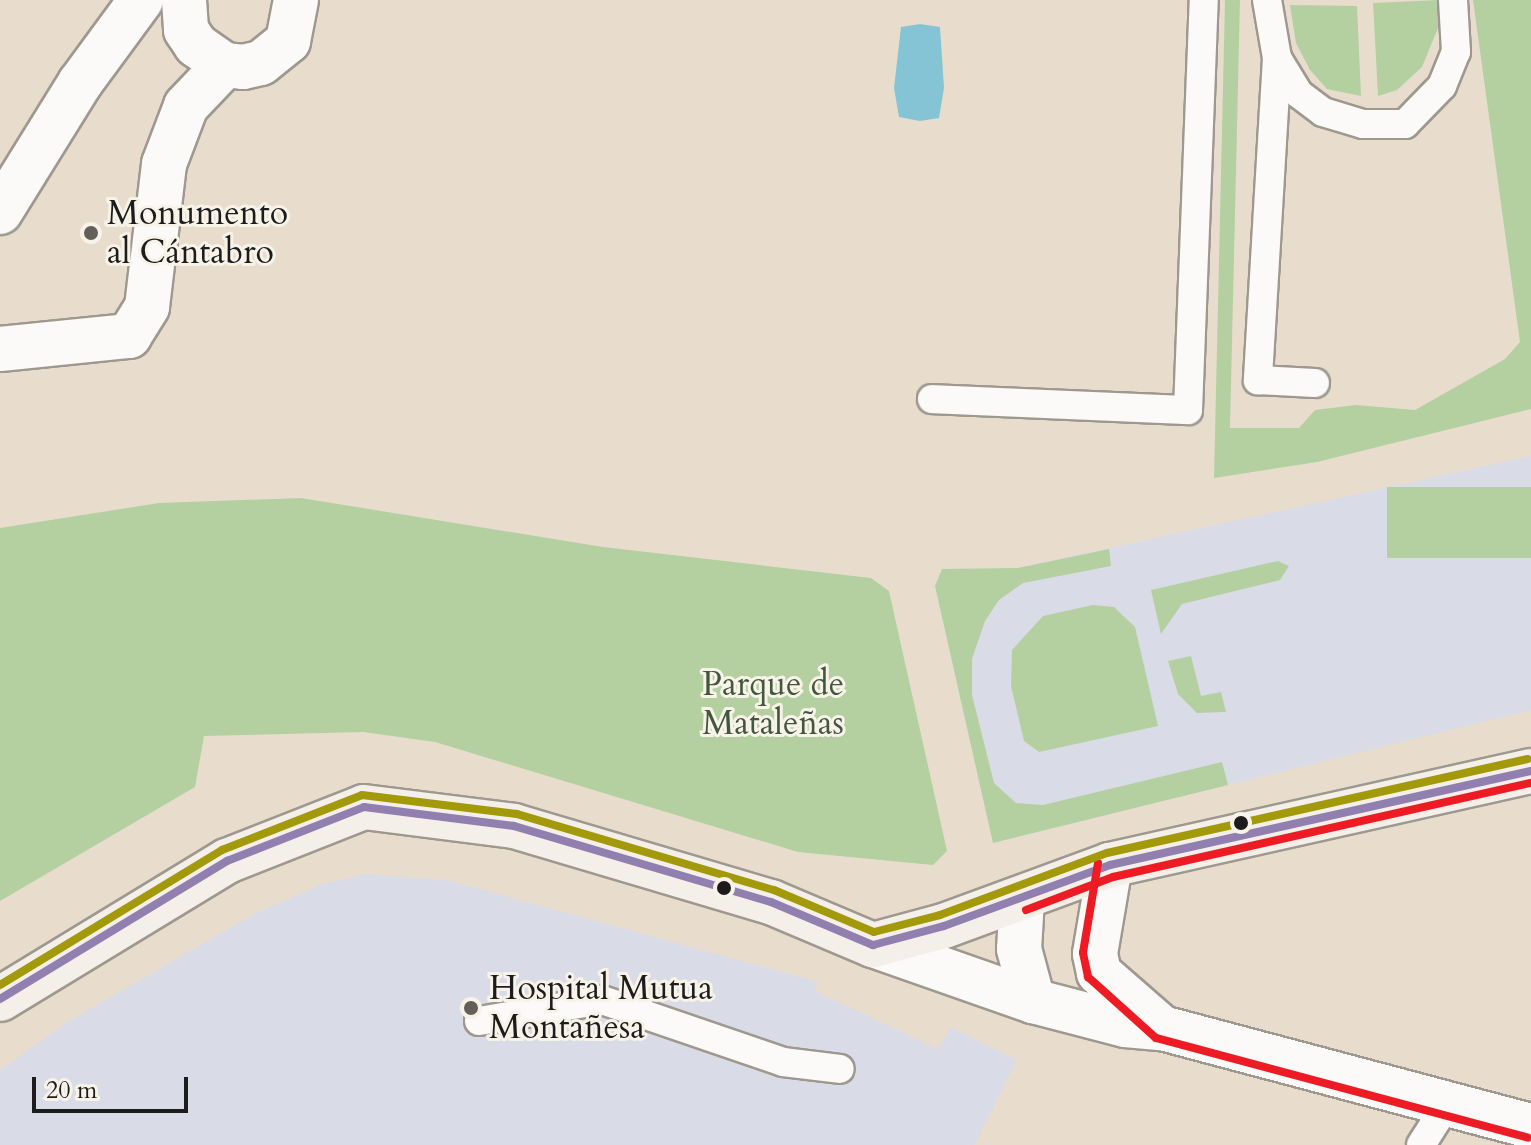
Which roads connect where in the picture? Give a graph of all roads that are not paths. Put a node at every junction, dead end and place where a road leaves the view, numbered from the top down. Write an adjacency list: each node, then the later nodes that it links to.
1 (141, 0): 9 (street)
2 (184, 0): 8 (street)
3 (296, 0): 8 (street)
4 (1204, 0): 12 (lane)
5 (1267, 0): 7 (lane)
6 (1453, 0): 7 (lane)
7 (1277, 58): 11 (lane)
8 (225, 65): 10 (street)
9 (0, 212)
10 (0, 349)
11 (1315, 383)
12 (932, 399)
13 (1531, 771): 14 (main road)
14 (1110, 865): 15 (main road); 20 (street)
15 (1022, 899): 16 (main road); 18 (street)
16 (873, 945): 17 (main road); 18 (street)
17 (0, 999)
18 (1033, 1001): 20 (street)
19 (479, 1021): 21 (lane)
20 (1162, 1028): 22 (street)
21 (840, 1069)
22 (1449, 1101): 23 (street); 24 (lane)
23 (1531, 1126)
24 (1421, 1145)

